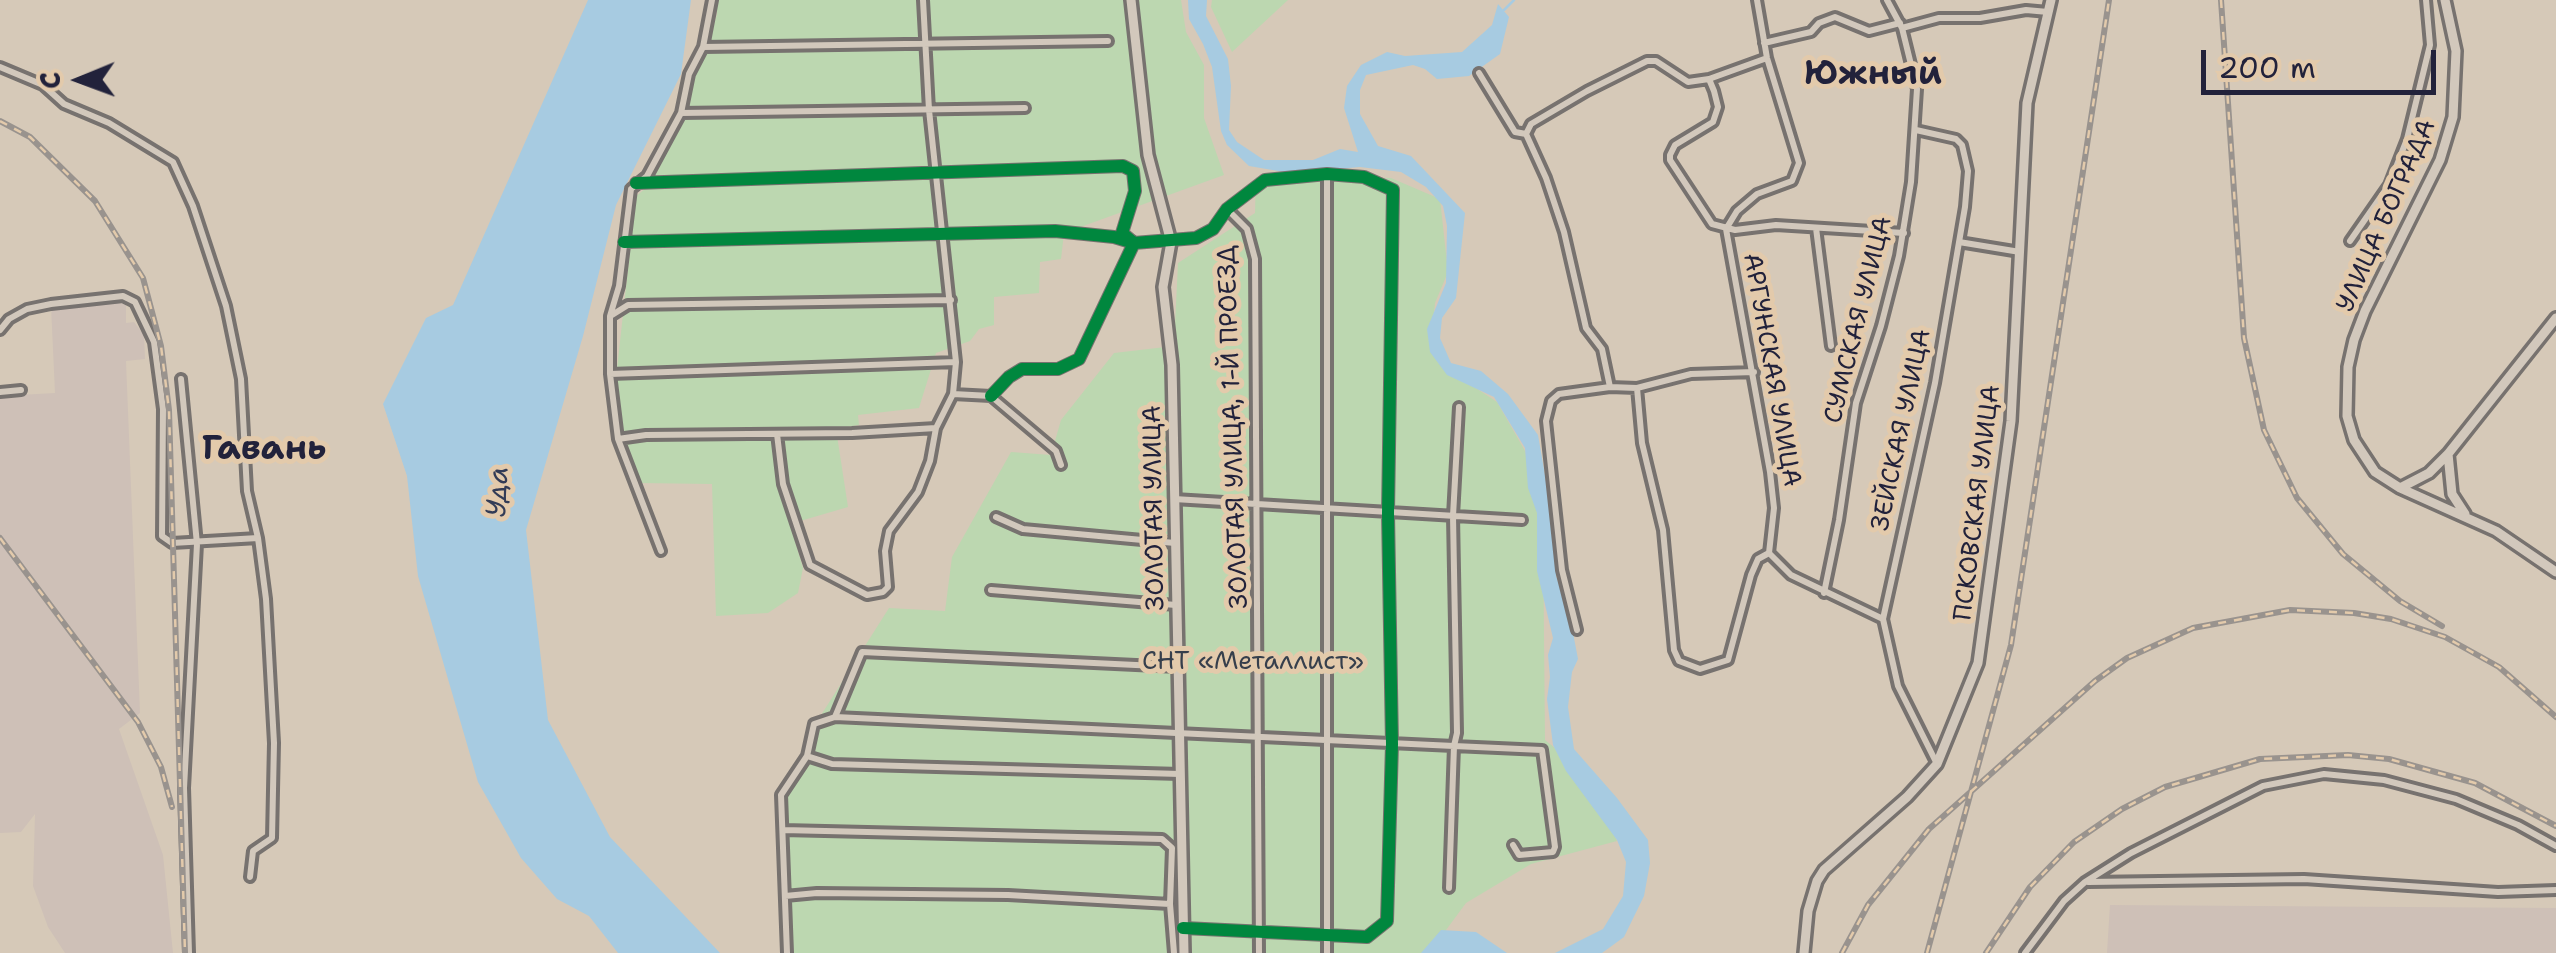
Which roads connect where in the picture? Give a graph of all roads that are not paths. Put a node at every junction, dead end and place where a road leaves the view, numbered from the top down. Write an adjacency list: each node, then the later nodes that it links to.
1 (712, 0): 14 (street)
2 (923, 0): 13 (street)
3 (1132, 0): 34 (street)
4 (1757, 0): 12 (street, АРГУНСКАЯ УЛИЦА)
5 (1886, 0): 10 (street, СУМСКАЯ УЛИЦА)
6 (2052, 0): 9 (street, ПСКОВСКАЯ УЛИЦА)
7 (2446, 3): 8 (street); 59 (street, УЛИЦА БОГРАДА)
8 (2427, 4): 32 (street)
9 (2048, 12): 10 (street); 37 (street, ПСКОВСКАЯ УЛИЦА)
10 (1900, 26): 12 (street); 22 (street, СУМСКАЯ УЛИЦА)
11 (1108, 41): 13 (street)
12 (1764, 43): 15 (street, АРГУНСКАЯ УЛИЦА)
13 (924, 44): 14 (street); 20 (street)
14 (703, 47): 21 (street)
15 (1767, 58): 18 (street); 29 (street, АРГУНСКАЯ УЛИЦА)
16 (0, 67): 68 (street)
17 (1479, 73): 23 (street)
18 (1709, 79): 23 (street); 29 (street)
19 (1025, 108): 20 (street)
20 (929, 110): 21 (street); 25 (street)
21 (681, 113): 26 (street)
22 (1916, 130): 31 (street, СУМСКАЯ УЛИЦА); 35 (street, ЗЕЙСКАЯ УЛИЦА)
23 (1526, 134): 47 (street)
24 (1327, 174): 27 (street); 62 (street); 63 (street)
25 (938, 175): 26 (street); 30 (street); 36 (street)
26 (636, 183): 33 (street)
27 (1227, 209): 34 (street); 61 (street, ЗОЛОТАЯ УЛИЦА, 1-Й ПРОЕЗД)
28 (1816, 228): 29 (street); 31 (street); 42 (street)
29 (1726, 229): 44 (street, АРГУНСКАЯ УЛИЦА)
30 (943, 232): 33 (street); 36 (street); 38 (street)
31 (1904, 233): 75 (street, СУМСКАЯ УЛИЦА)
32 (2350, 241)
33 (624, 242): 39 (street)
34 (1171, 242): 36 (street); 60 (street, ЗОЛОТАЯ УЛИЦА)
35 (1959, 242): 37 (street); 77 (street, ЗЕЙСКАЯ УЛИЦА)
36 (1134, 243): 52 (street)
37 (2020, 252): 87 (street, ПСКОВСКАЯ УЛИЦА)
38 (951, 300): 39 (street); 43 (street)
39 (610, 316): 45 (street)
40 (2556, 318): 57 (street)
41 (0, 330): 70 (street)
42 (1832, 346)
43 (956, 362): 45 (street); 51 (street)
44 (1754, 372): 48 (street); 72 (street, АРГУНСКАЯ УЛИЦА)
45 (610, 374): 56 (street)
46 (181, 379): 70 (street)
47 (1610, 386): 48 (street); 78 (street)
48 (1636, 388): 72 (street)
49 (21, 390): 50 (street)
50 (0, 392)
51 (953, 394): 52 (street); 54 (street)
52 (990, 396): 58 (street)
53 (1458, 407): 64 (street)
54 (936, 428): 55 (street); 55 (street)
55 (776, 434): 56 (street)
56 (618, 439): 71 (street)
57 (2448, 454): 59 (street); 65 (street)
58 (1061, 465)
59 (2400, 488): 65 (street, УЛИЦА БОГРАДА)
60 (1174, 498): 61 (street); 69 (street, ЗОЛОТАЯ УЛИЦА)
61 (1258, 504): 62 (street); 82 (street, ЗОЛОТАЯ УЛИЦА, 1-Й ПРОЕЗД)
62 (1329, 508): 63 (street); 83 (street)
63 (1388, 513): 64 (street); 84 (street)
64 (1453, 516): 67 (street); 85 (street)
65 (2466, 516): 73 (street, УЛИЦА БОГРАДА)
66 (996, 517): 69 (street)
67 (1522, 520)
68 (258, 538): 70 (street); 92 (street)
69 (1175, 543): 76 (street, ЗОЛОТАЯ УЛИЦА)
70 (198, 544): 102 (street)
71 (662, 551)
72 (1769, 553): 75 (street)
73 (2556, 572)
74 (991, 590): 76 (street)
75 (1824, 594): 77 (street)
76 (1176, 606): 79 (street, ЗОЛОТАЯ УЛИЦА)
77 (1883, 619): 87 (street, ЗЕЙСКАЯ УЛИЦА)
78 (1577, 630)
79 (1178, 667): 80 (street); 81 (street, ЗОЛОТАЯ УЛИЦА)
80 (835, 717): 81 (street); 86 (street)
81 (1179, 736): 82 (street); 88 (street, ЗОЛОТАЯ УЛИЦА)
82 (1260, 739): 83 (street); 100 (street, ЗОЛОТАЯ УЛИЦА, 1-Й ПРОЕЗД)
83 (1329, 742): 84 (street); 101 (street)
84 (1392, 744): 85 (street); 101 (street)
85 (1454, 746): 90 (street); 94 (street)
86 (807, 756): 88 (street); 89 (street)
87 (1936, 764): 108 (street, ПСКОВСКАЯ УЛИЦА)
88 (1180, 774): 98 (street, ЗОЛОТАЯ УЛИЦА)
89 (782, 830): 96 (street); 97 (street)
90 (1514, 845)
91 (2556, 846): 93 (street)
92 (250, 877)
93 (2085, 882): 95 (street); 109 (street)
94 (1449, 888)
95 (2556, 890)
96 (785, 896): 97 (street); 103 (street)
97 (1170, 906): 98 (street); 104 (street)
98 (1182, 909): 99 (street, ЗОЛОТАЯ УЛИЦА)
99 (1183, 928): 100 (street); 105 (street, ЗОЛОТАЯ УЛИЦА)
100 (1259, 932): 101 (street); 106 (street, ЗОЛОТАЯ УЛИЦА, 1-Й ПРОЕЗД)
101 (1326, 935): 107 (street)
102 (190, 953)
103 (787, 953)
104 (1174, 953)
105 (1184, 953)
106 (1259, 953)
107 (1326, 953)
108 (1804, 953)
109 (2025, 953)

